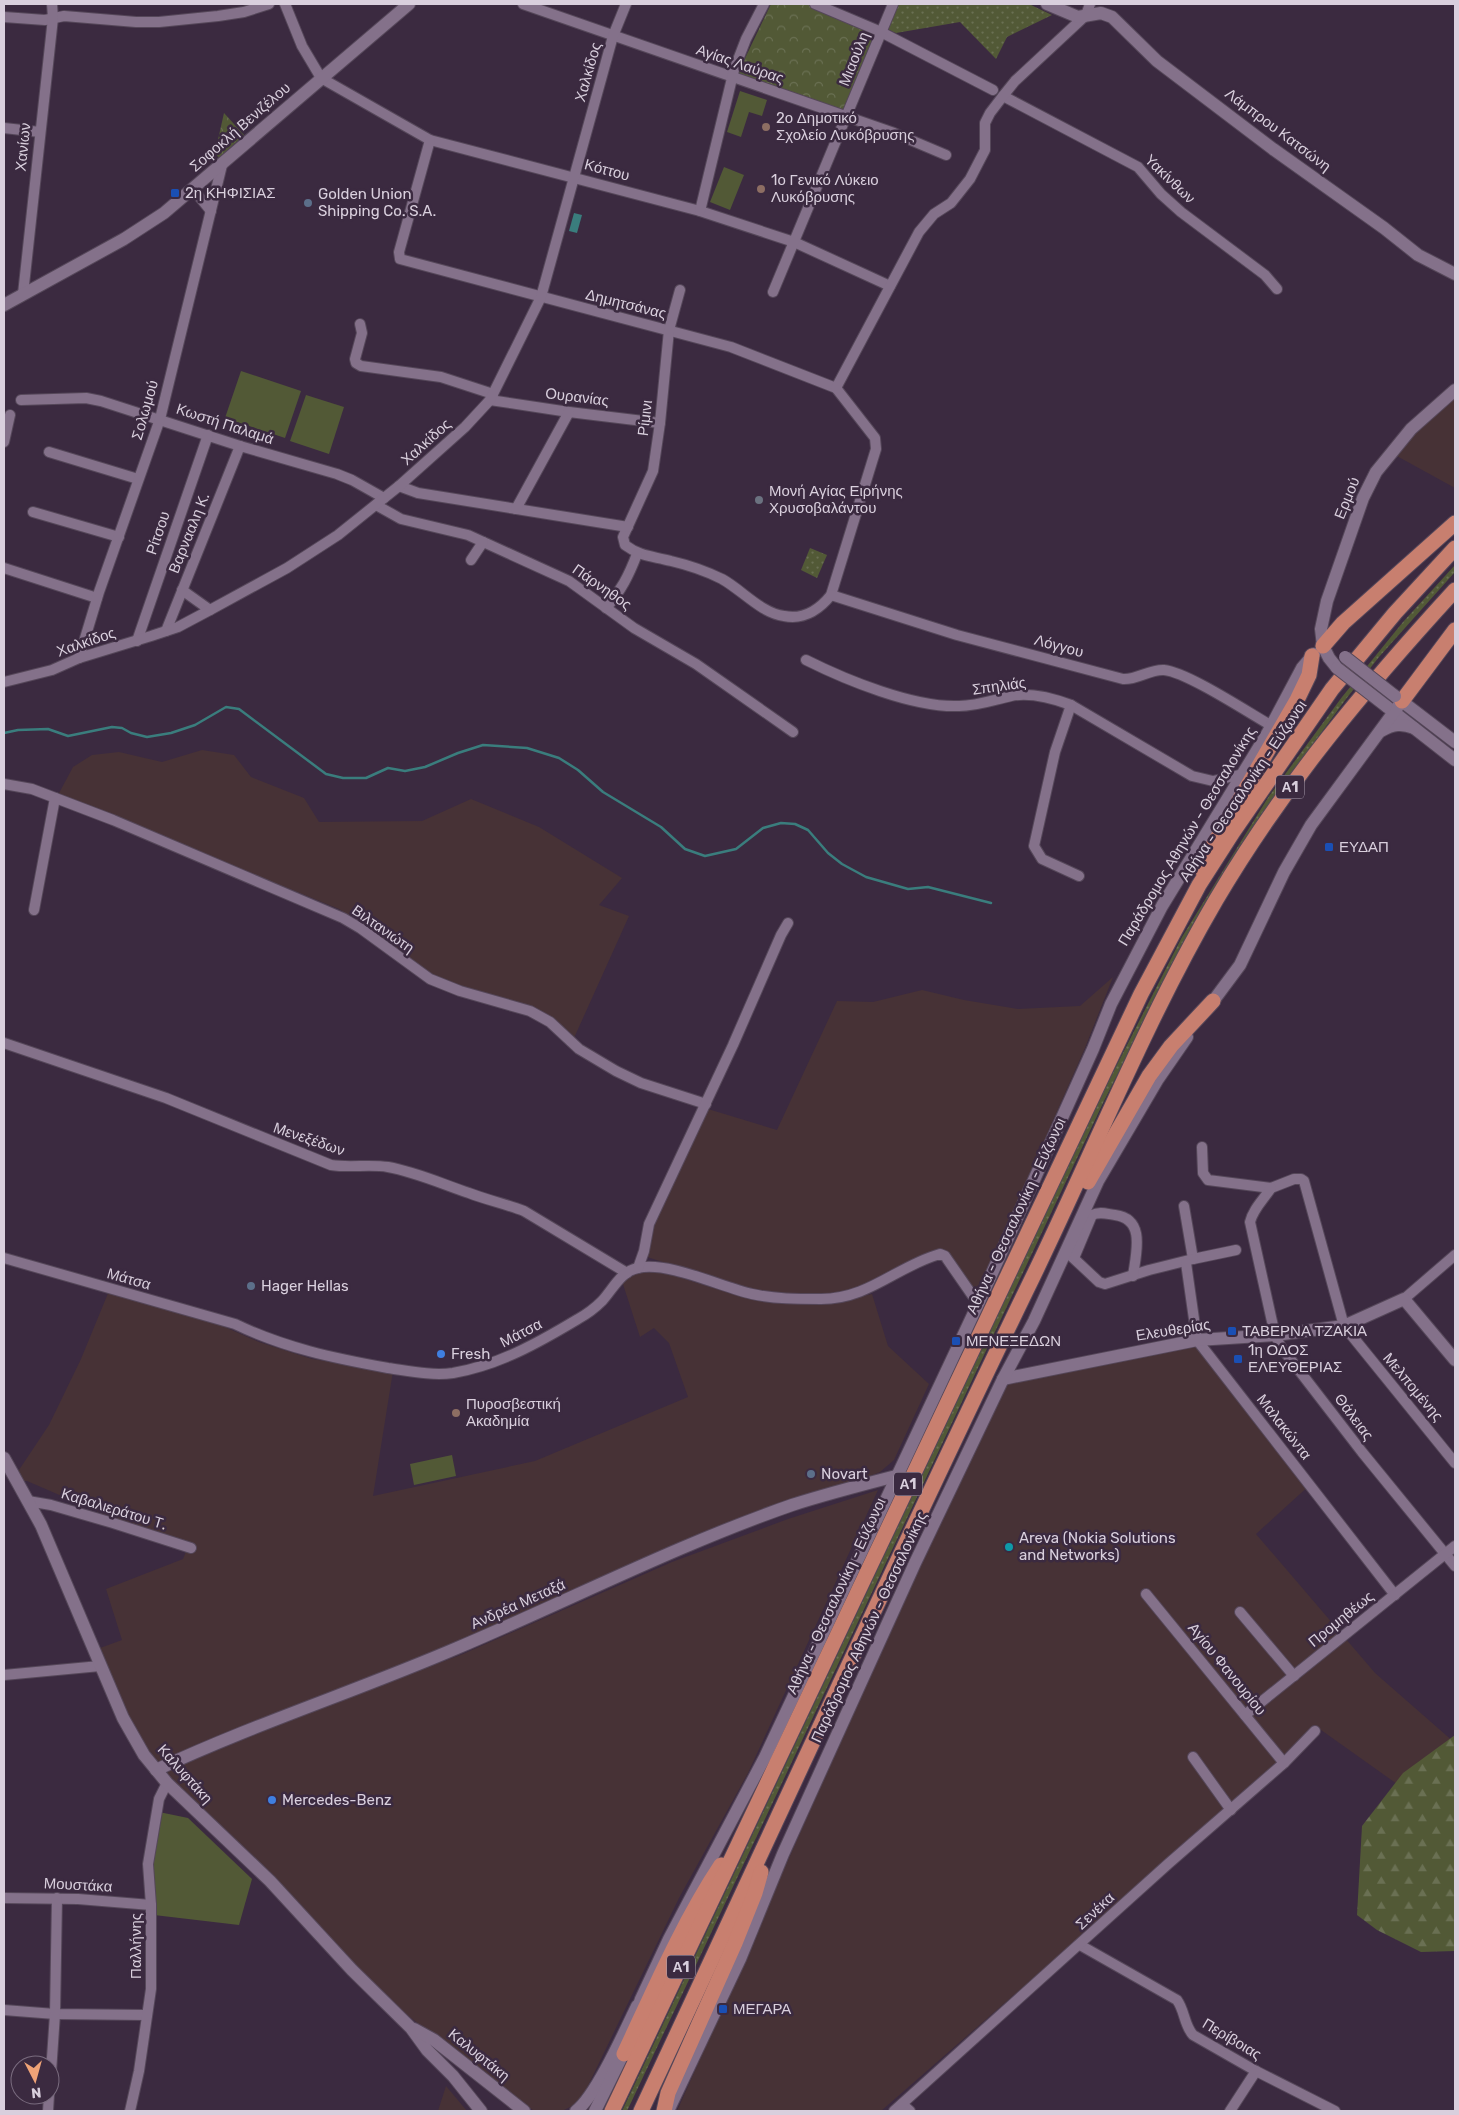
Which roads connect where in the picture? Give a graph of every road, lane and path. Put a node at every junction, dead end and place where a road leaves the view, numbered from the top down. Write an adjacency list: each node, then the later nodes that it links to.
1 (52, 4): 13 (street, Χανίων)
2 (269, 4): 13 (street)
3 (285, 4): 17 (street)
4 (409, 4): 17 (main road, Σοφοκλή Βενιζέλου)
5 (523, 4): 15 (street, Αγίας Λαύρας)
6 (626, 4): 15 (street, Χαλκίδος)
7 (764, 4): 16 (street)
8 (815, 4): 14 (street)
9 (893, 4): 14 (street, Μιαούλη)
10 (1047, 4): 11 (main road, Λάμπρου Κατσώνη)
11 (1088, 10): 19 (street); 31 (main road, Λάμπρου Κατσώνη)
12 (4, 17): 13 (street)
13 (53, 18): 22 (street, Χανίων)
14 (882, 33): 18 (street); 20 (street, Μιαούλη)
15 (613, 36): 16 (street, Αγίας Λαύρας); 26 (street, Χαλκίδος)
16 (732, 76): 20 (street, Αγίας Λαύρας); 29 (street)
17 (321, 78): 23 (street, Κόττου); 25 (main road, Σοφοκλή Βενιζέλου)
18 (993, 90)
19 (1003, 96): 32 (street); 33 (street, Υακίνθων)
20 (847, 117): 24 (street, Αγίας Λαύρας); 30 (street, Μιαούλη)
21 (4, 128): 22 (street)
22 (40, 132): 36 (street, Χανίων)
23 (430, 140): 26 (street, Κόττου); 37 (street, Δημητσάνας)
24 (946, 155)
25 (222, 165): 27 (main road, Σοφοκλή Βενιζέλου); 28 (street, Σολωμού)
26 (575, 177): 29 (street, Κόττου); 37 (street, Χαλκίδος)
27 (192, 189): 28 (street); 36 (main road, Σοφοκλή Βενιζέλου)
28 (211, 211): 47 (street, Σολωμού)
29 (700, 211): 30 (street, Κόττου)
30 (794, 242): 32 (street, Κόττου); 35 (street, Μιαούλη)
31 (1455, 274)
32 (890, 286): 41 (street)
33 (1277, 289)
34 (680, 290): 40 (street, Ρίμινι)
35 (773, 292)
36 (23, 294): 38 (main road, Σοφοκλή Βενιζέλου)
37 (541, 297): 40 (street, Δημητσάνας); 43 (street, Χαλκίδος)
38 (4, 305)
39 (360, 324): 43 (street, Ουρανίας)
40 (669, 330): 41 (street, Δημητσάνας); 48 (street, Ρίμινι)
41 (836, 388): 68 (street)
42 (1455, 390): 75 (main road, Ερμού)
43 (491, 397): 45 (street, Ουρανίας); 54 (street, Χαλκίδος)
44 (21, 400): 47 (street, Κωστή Παλαμά)
45 (569, 412): 48 (street, Ουρανίας); 56 (street)
46 (10, 415): 50 (street)
47 (160, 419): 49 (street, Κωστή Παλαμά); 53 (street, Σολωμού)
48 (660, 423): 59 (street, Ρίμινι)
49 (208, 435): 51 (street, Κωστή Παλαμά); 74 (street, Ρίτσου)
50 (4, 442)
51 (240, 446): 55 (street, Κωστή Παλαμά); 66 (street, Βαρνααλη Κ.)
52 (50, 452): 53 (street)
53 (138, 479): 60 (street, Σολωμού)
54 (398, 486): 55 (street, Χαλκίδος); 56 (street)
55 (380, 502): 61 (street, Πάρνηθος); 71 (street, Χαλκίδος)
56 (516, 509): 59 (street)
57 (33, 512): 60 (street)
58 (1455, 523): 75 (highway)
59 (628, 527): 63 (street, Ρίμινι)
60 (119, 537): 69 (street, Σολωμού)
61 (483, 542): 64 (street); 70 (street, Πάρνηθος)
62 (1455, 548): 94 (highway, Αθήνα - Θεσσαλονίκη - Εύζωνοι / Α1)
63 (637, 554): 68 (street); 70 (street)
64 (471, 560)
65 (4, 568): 69 (street)
66 (182, 590): 71 (street); 73 (street, Βαρνααλη Κ.)
67 (1455, 590): 101 (highway, Α1)
68 (830, 595): 82 (street, Λόγγου)
69 (97, 598): 77 (street, Σολωμού)
70 (606, 608): 85 (street, Πάρνηθος)
71 (210, 610): 73 (street, Χαλκίδος)
72 (1455, 630): 80 (highway)
73 (166, 631): 74 (street, Χαλκίδος)
74 (137, 641): 77 (street, Χαλκίδος)
75 (1323, 646): 76 (main road, Παράδρομος Αθηνών - Θεσσαλονίκης); 80 (main road, bridge); 80 (main road, bridge)
76 (1312, 656): 82 (main road, Παράδρομος Αθηνών - Θεσσαλονίκης); 94 (highway)
77 (80, 658): 79 (street, Χαλκίδος)
78 (806, 660): 81 (street, Σπηλιάς)
79 (4, 682)
80 (1395, 704): 83 (main road); 84 (main road, Παράδρομος Αθηνών - Θεσσαλονίκης); 86 (main road)
81 (1071, 705): 88 (street, Σπηλιάς); 91 (street)
82 (1272, 726): 88 (main road, Παράδρομος Αθηνών - Θεσσαλονίκης)
83 (1414, 728): 84 (main road); 87 (main road)
84 (1381, 731): 95 (main road, Παράδρομος Αθηνών - Θεσσαλονίκης)
85 (793, 732)
86 (1455, 742)
87 (1455, 760)
88 (1243, 774): 111 (main road, Παράδρομος Αθηνών - Θεσσαλονίκης)
89 (4, 784): 90 (street, Βιλτανιώτη)
90 (55, 798): 92 (street); 97 (street, Βιλτανιώτη)
91 (1080, 876)
92 (34, 910)
93 (788, 923): 97 (street)
94 (1164, 952): 138 (highway, Αθήνα - Θεσσαλονίκη - Εύζωνοι / Α1)
95 (1213, 1001): 101 (highway); 103 (main road, Παράδρομος Αθηνών - Θεσσαλονίκης)
96 (4, 1043): 108 (street, Μενεξέδων)
97 (706, 1104): 107 (street)
98 (1202, 1147): 99 (street)
99 (1271, 1188): 112 (street, Μελπομένης); 113 (street, Θάλειας)
100 (1184, 1206): 106 (street, Μαλακώντα)
101 (1059, 1224): 139 (highway, Α1)
102 (1236, 1250): 106 (street)
103 (1070, 1254): 109 (street); 109 (street); 116 (main road, Παράδρομος Αθηνών - Θεσσαλονίκης)
104 (1455, 1255): 110 (street)
105 (4, 1258): 108 (street, Μάτσα)
106 (1190, 1261): 109 (street); 114 (street, Μαλακώντα)
107 (638, 1268): 108 (street, Μάτσα); 111 (street, Μάτσα)
108 (627, 1273)
109 (1133, 1276)
110 (1404, 1298): 112 (main road, Ελευθερίας); 115 (main road)
111 (979, 1302): 119 (main road, Παράδρομος Αθηνών - Θεσσαλονίκης)
112 (1344, 1326): 113 (main road, Ελευθερίας); 118 (street, Μελπομένης)
113 (1275, 1335): 114 (main road, Ελευθερίας); 123 (street, Θάλειας)
114 (1197, 1340): 116 (main road, Ελευθερίας); 126 (street, Μαλακώντα)
115 (1455, 1360)
116 (1003, 1379): 162 (main road, Παράδρομος Αθηνών - Θεσσαλονίκης)
117 (4, 1458): 120 (main road, Καλυφτάκη)
118 (1455, 1463)
119 (896, 1476): 135 (main road, Ανδρέα Μεταξά); 144 (main road, Παράδρομος Αθηνών - Θεσσαλονίκης)
120 (28, 1501): 122 (street, Καβαλιεράτου Τ.); 128 (main road, Καλυφτάκη)
121 (1455, 1546): 123 (street, Προμηθέως)
122 (191, 1548)
123 (1446, 1554): 124 (street, Θάλειας); 126 (street, Προμηθέως)
124 (1455, 1566)
125 (1146, 1594): 131 (street, Αγίου Φανουρίου)
126 (1395, 1595): 130 (street, Προμηθέως)
127 (1240, 1612): 130 (street)
128 (100, 1666): 129 (street); 135 (main road, Καλυφτάκη)
129 (4, 1674)
130 (1294, 1676): 131 (street, Προμηθέως)
131 (1245, 1715): 134 (street, Αγίου Φανουρίου)
132 (1315, 1731): 134 (street, Σενέκα)
133 (1193, 1757): 137 (street)
134 (1284, 1763): 137 (street, Σενέκα)
135 (156, 1770): 136 (main road, Καλυφτάκη)
136 (167, 1783): 142 (street, Παλλήνης); 148 (main road, Καλυφτάκη)
137 (1231, 1810): 143 (street, Σενέκα)
138 (750, 1822): 149 (highway); 154 (highway, Αθήνα - Θεσσαλονίκη - Εύζωνοι / Α1)
139 (773, 1830): 160 (highway, Α1); 161 (highway)
140 (4, 1898): 141 (street, Μουστάκα)
141 (57, 1898): 142 (street, Μουστάκα); 146 (street)
142 (151, 1905): 147 (street, Παλλήνης)
143 (1080, 1945): 151 (street, Περίβοιας); 153 (street, Σενέκα)
144 (641, 1999): 149 (main road); 159 (main road)
145 (4, 2010): 146 (street)
146 (55, 2014): 147 (street); 150 (street)
147 (147, 2015): 155 (street, Παλλήνης)
148 (411, 2028): 152 (main road, Καλυφτάκη); 158 (main road, Καλυφτάκη)
149 (624, 2054): 154 (main road)
150 (52, 2055)
151 (1256, 2071): 164 (street); 165 (street, Περίβοιας)
152 (453, 2076): 156 (main road, Καλυφτάκη); 157 (main road)
153 (898, 2108): 163 (street)
154 (600, 2110)
155 (130, 2111)
156 (482, 2111)
157 (490, 2111)
158 (524, 2111)
159 (576, 2111)
160 (640, 2111)
161 (664, 2111)
162 (668, 2111)
163 (910, 2111)
164 (1230, 2111)
165 (1335, 2111)

